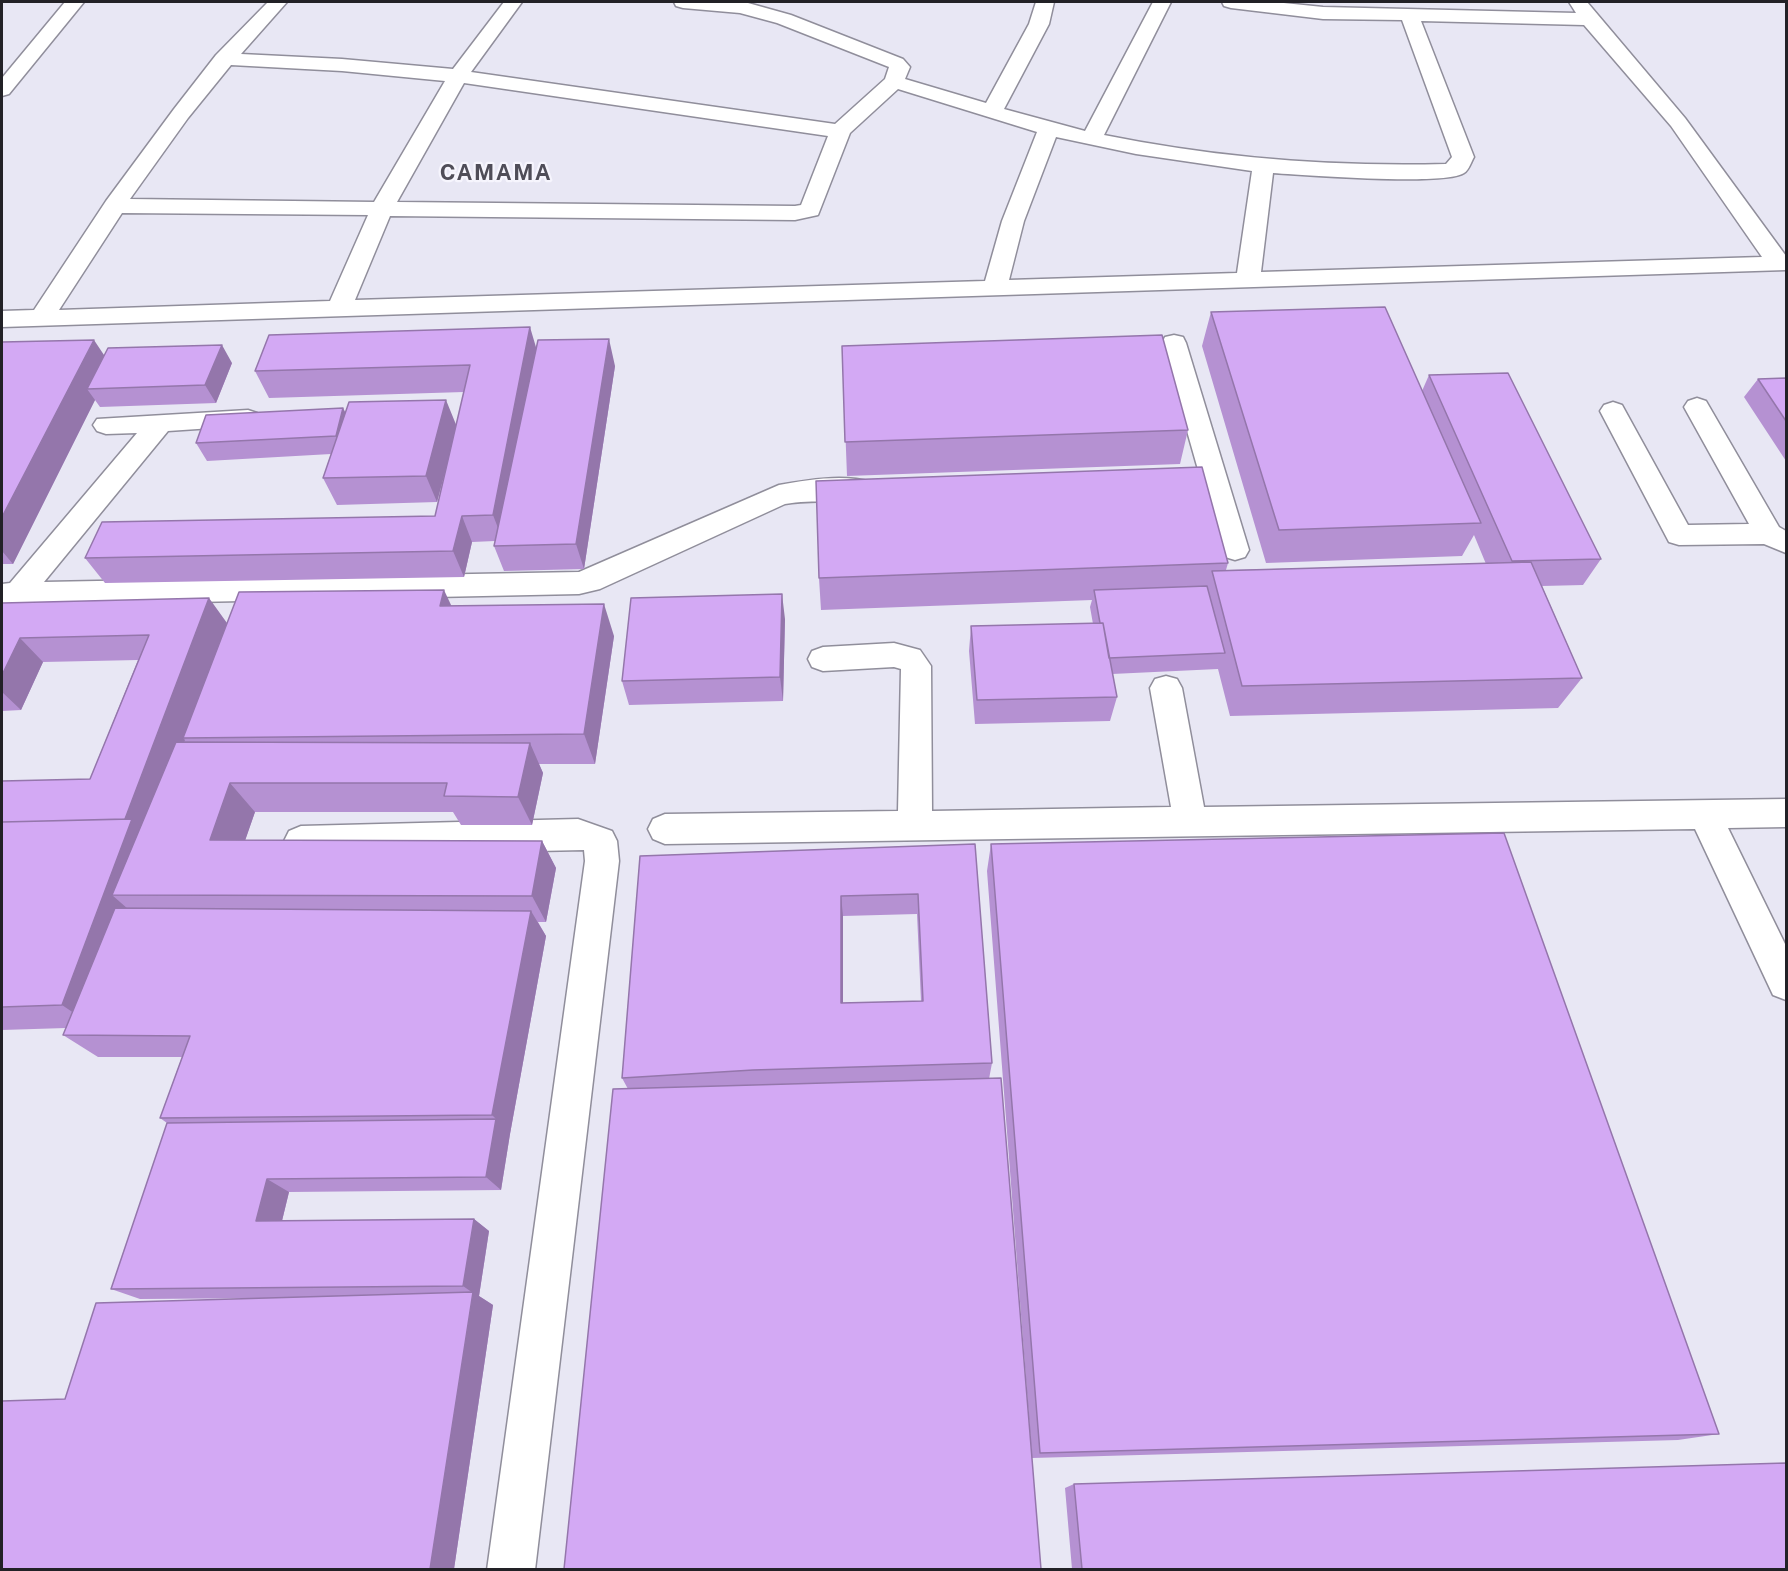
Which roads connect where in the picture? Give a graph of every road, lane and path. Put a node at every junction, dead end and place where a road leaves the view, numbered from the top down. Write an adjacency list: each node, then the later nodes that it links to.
1 (75, 2): 13 (street)
2 (278, 2): 10 (street)
3 (513, 2): 11 (street)
4 (683, 2): 12 (street)
5 (1045, 2): 14 (street)
6 (1162, 2): 17 (street)
7 (1231, 2): 9 (street)
8 (1584, 10): 9 (street); 21 (street)
9 (1410, 16): 18 (street)
10 (223, 59): 11 (street); 19 (street)
11 (458, 76): 16 (street); 20 (street)
12 (894, 81): 14 (street); 16 (street)
13 (2, 90)
14 (993, 110): 15 (street)
15 (1049, 128): 17 (street); 23 (street)
16 (840, 131): 20 (street)
17 (1091, 139): 18 (street)
18 (1263, 167): 22 (street)
19 (114, 206): 20 (street); 25 (street)
20 (382, 208): 24 (street)
21 (1783, 263): 22 (street)
22 (1248, 279): 23 (street)
23 (995, 287): 24 (street)
24 (339, 309): 25 (street)
25 (41, 318): 26 (street)
26 (2, 319)
27 (1174, 343): 33 (street)
28 (1697, 407): 36 (street)
29 (1613, 411): 36 (street)
30 (278, 417): 31 (street)
31 (161, 422): 32 (street); 38 (street)
32 (105, 425)
33 (1216, 482): 34 (street); 37 (street)
34 (1132, 483)
35 (892, 488): 38 (street)
36 (1778, 539)
37 (1235, 550)
38 (10, 595)
39 (823, 659): 44 (street)
40 (1166, 688): 43 (street)
41 (1704, 813): 42 (street); 43 (street); 47 (street)
42 (1786, 813)
43 (1190, 821): 44 (street)
44 (915, 825): 45 (street)
45 (665, 829)
46 (299, 841): 48 (street)
47 (1786, 983)
48 (511, 1569)

